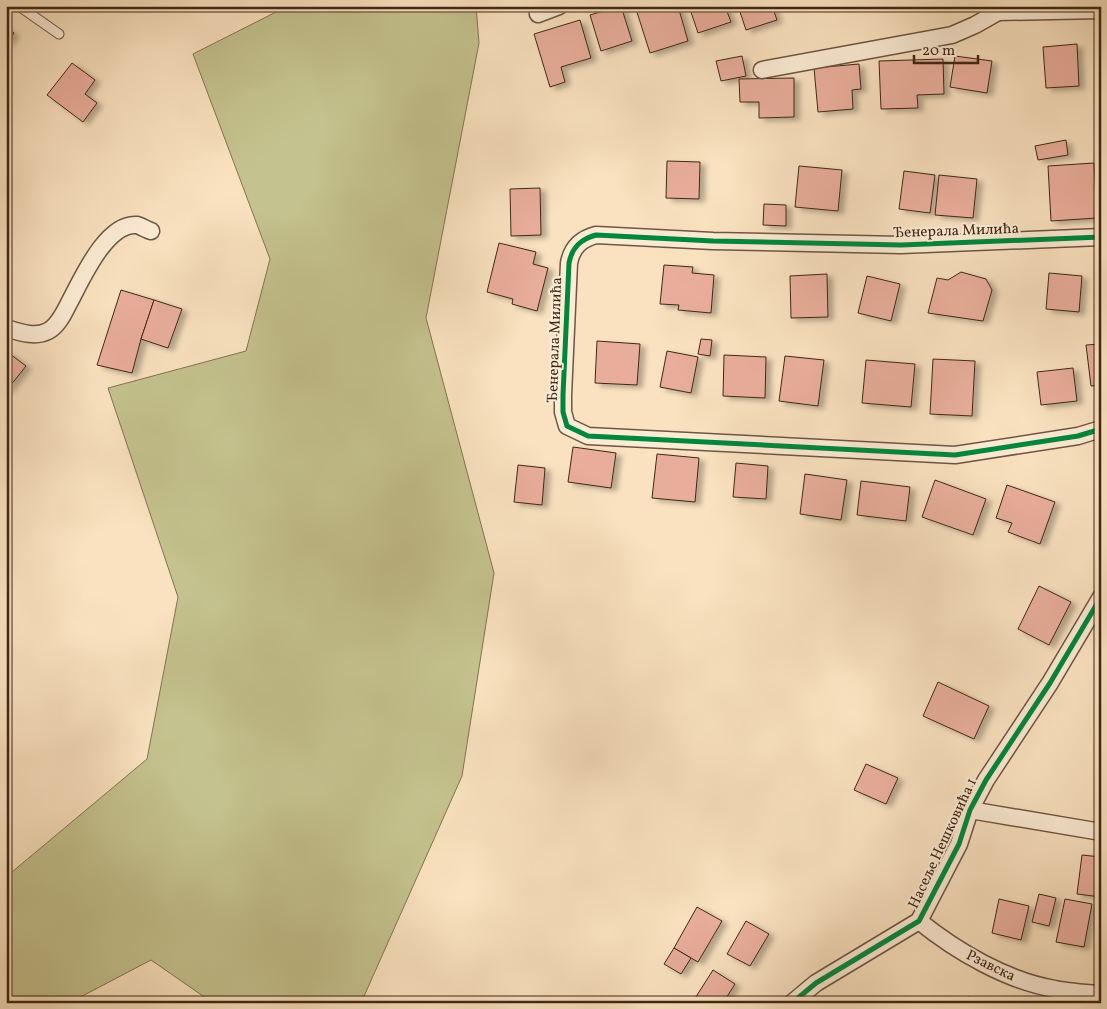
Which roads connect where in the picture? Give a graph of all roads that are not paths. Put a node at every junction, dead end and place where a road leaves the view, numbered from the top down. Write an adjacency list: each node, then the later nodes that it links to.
1 (19, 6): 6 (lane)
2 (559, 6): 5 (street)
3 (997, 9): 4 (street); 7 (street)
4 (1101, 10)
5 (538, 14)
6 (59, 34)
7 (762, 70)
8 (151, 232): 10 (street)
9 (1101, 237): 11 (street, Ђенерала Милића)
10 (6, 328)
11 (1101, 429)
12 (1101, 597): 13 (street, Насеље Нешковића 1)
13 (970, 810): 14 (street); 15 (street, Насеље Нешковића 1)
14 (1101, 832)
15 (919, 921): 16 (street, Рзавска); 17 (street, Насеље Нешковића 1)
16 (1101, 994)
17 (792, 1003)

